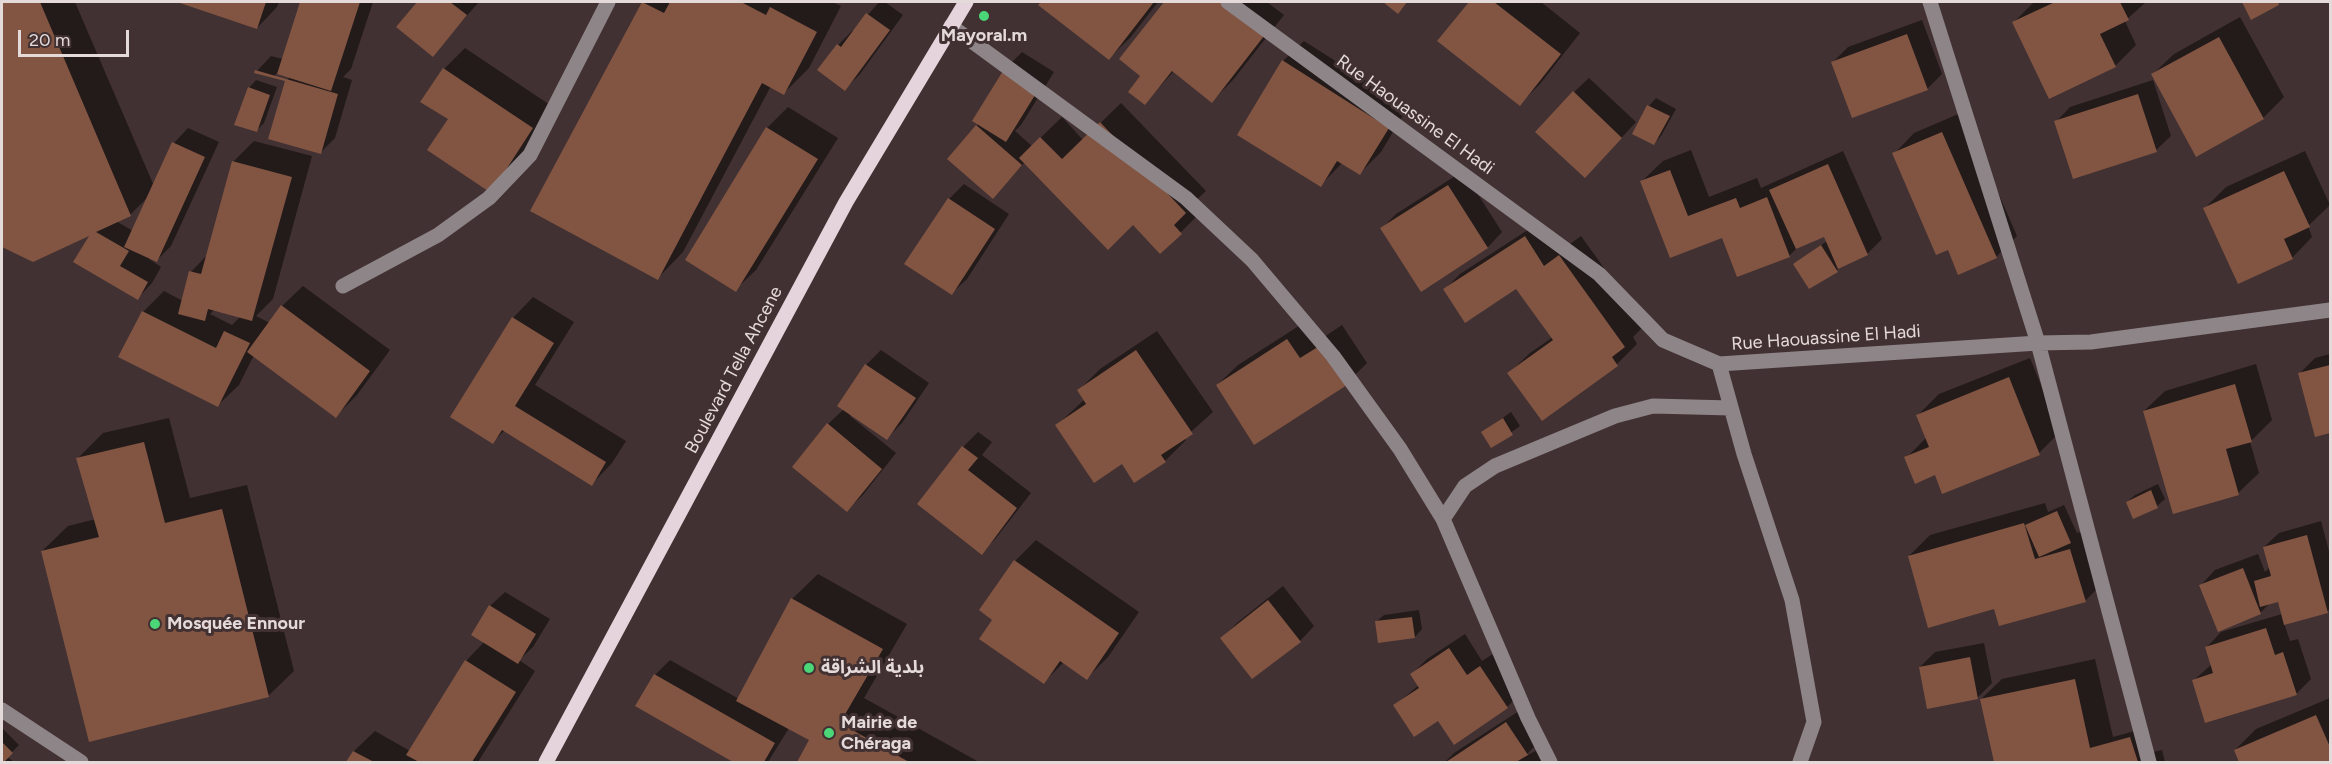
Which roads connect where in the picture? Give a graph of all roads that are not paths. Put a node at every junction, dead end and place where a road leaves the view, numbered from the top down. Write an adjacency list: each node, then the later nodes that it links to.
1 (608, 2): 6 (street)
2 (966, 2): 5 (main road, Boulevard Tella Ahcene)
3 (1228, 2): 9 (street, Rue Haouassine El Hadi)
4 (1930, 2): 8 (street)
5 (951, 26): 11 (street); 14 (main road, Boulevard Tella Ahcene)
6 (343, 286)
7 (2331, 310): 8 (street, Rue Haouassine El Hadi)
8 (2038, 343): 9 (street, Rue Haouassine El Hadi); 17 (street)
9 (1719, 364): 10 (street)
10 (1731, 408): 11 (street); 16 (street)
11 (1443, 519): 15 (street)
12 (2, 710): 13 (street)
13 (81, 762)
14 (546, 762)
15 (1550, 762)
16 (1800, 762)
17 (2149, 762)

